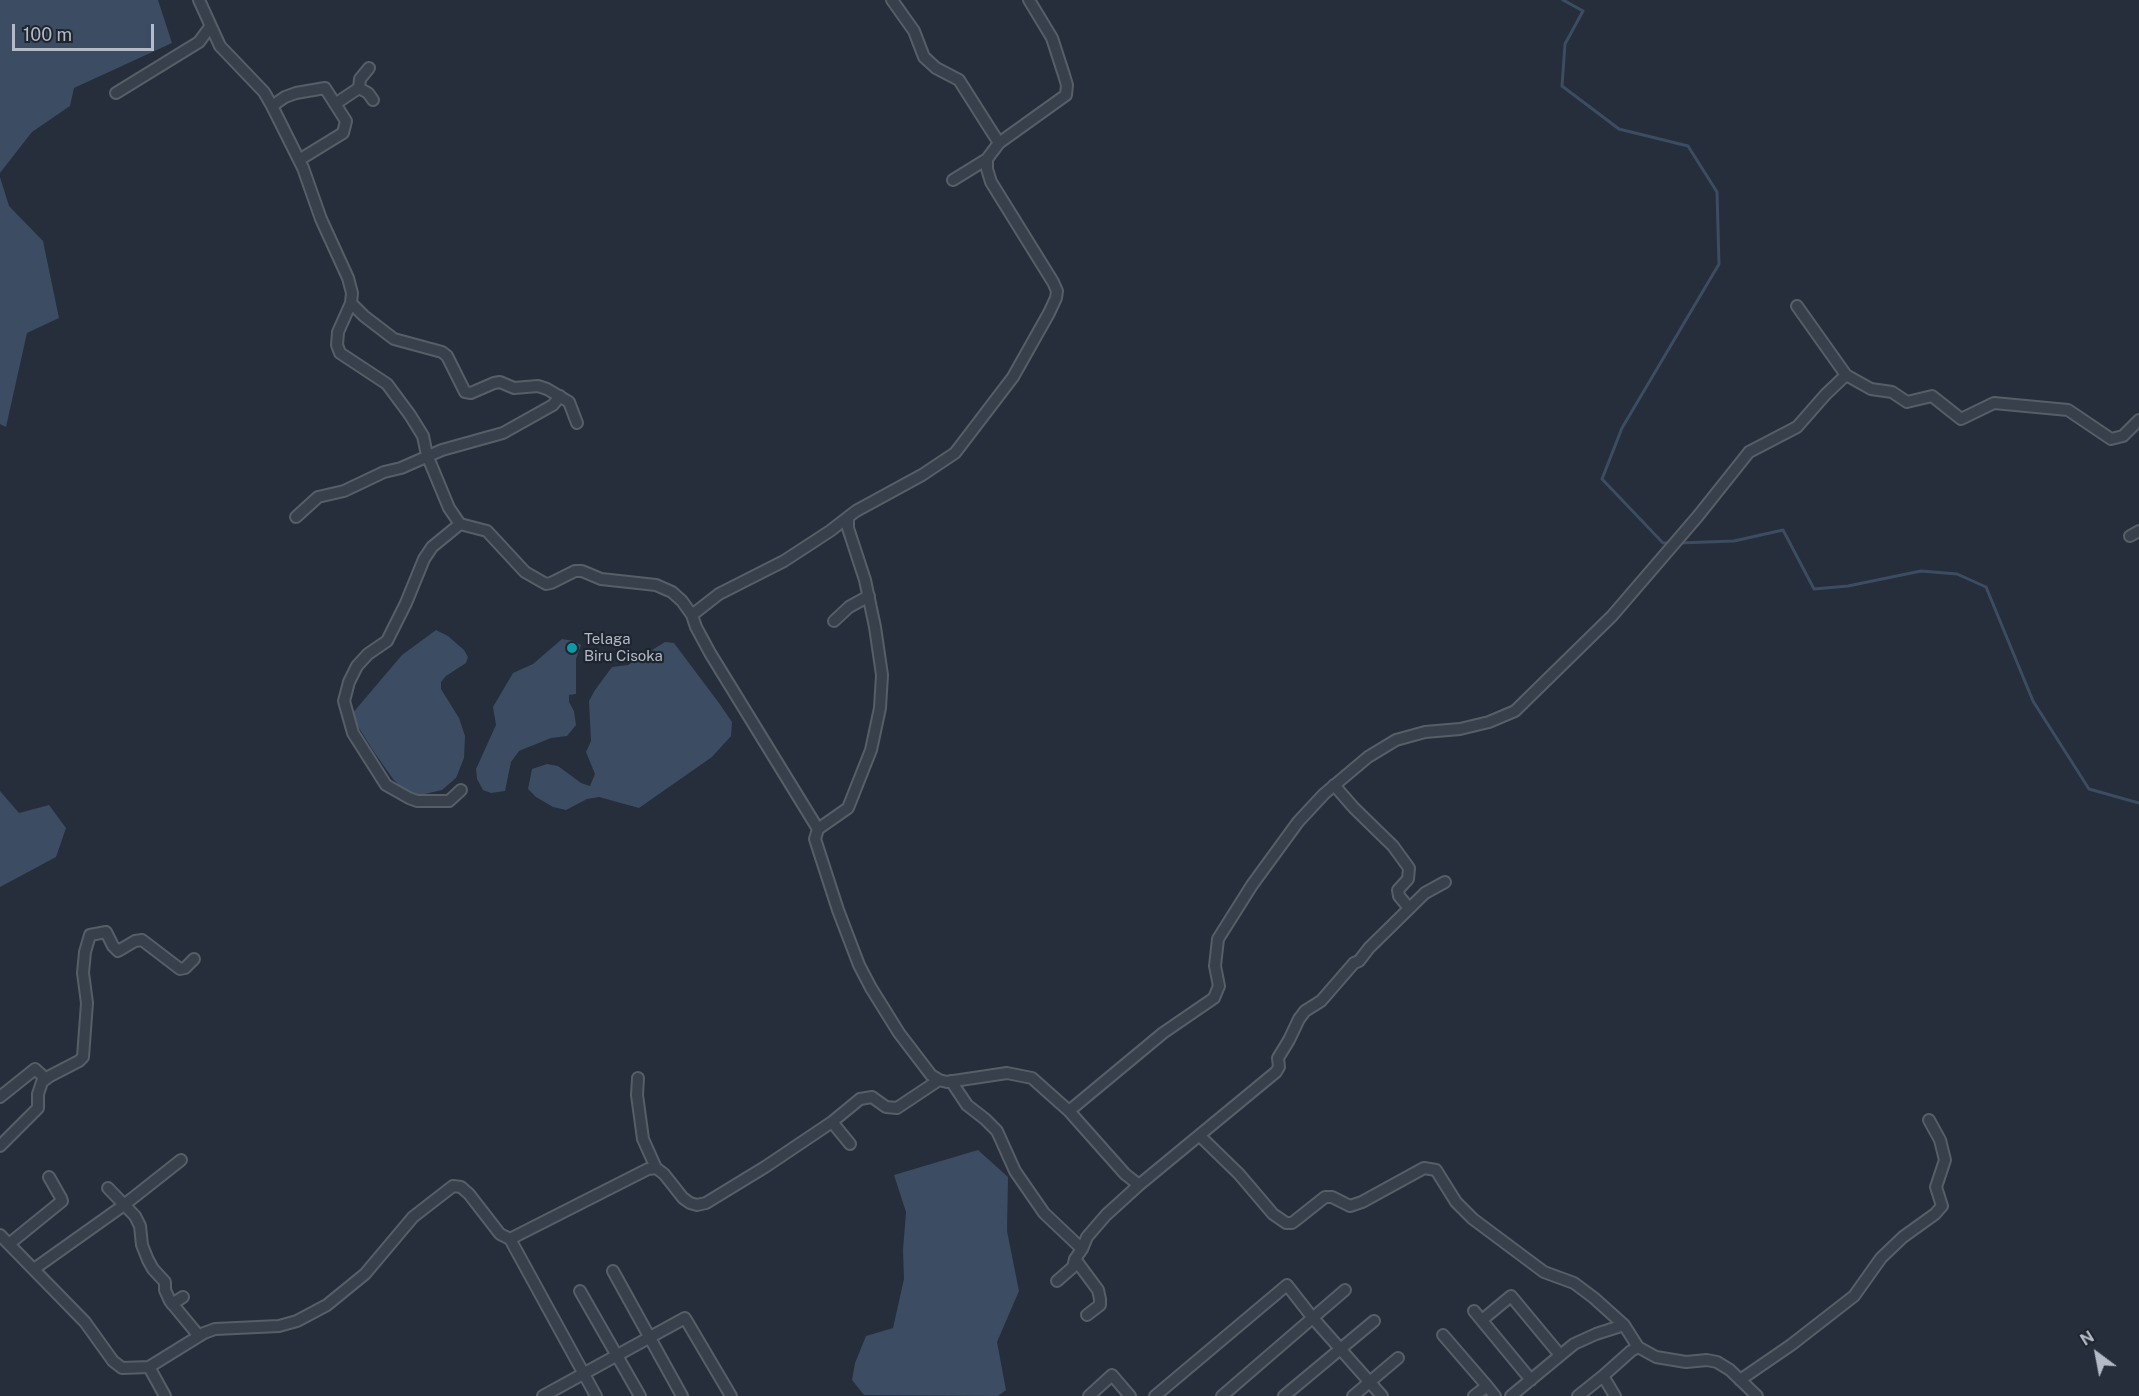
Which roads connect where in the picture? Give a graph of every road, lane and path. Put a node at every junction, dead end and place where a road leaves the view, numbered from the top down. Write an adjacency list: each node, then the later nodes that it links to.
1 (199, 0): 4 (street)
2 (892, 0): 11 (street)
3 (1029, 0): 11 (street)
4 (210, 27): 7 (street); 10 (street)
5 (369, 68): 6 (street)
6 (359, 88): 8 (street); 9 (street)
7 (116, 93)
8 (373, 100)
9 (335, 104): 10 (street); 13 (street)
10 (272, 106): 13 (street)
11 (999, 143): 12 (street)
12 (987, 159): 14 (street); 23 (street)
13 (299, 160): 15 (street)
14 (953, 180)
15 (351, 303): 18 (street); 21 (street)
16 (1797, 306): 17 (street)
17 (1846, 375): 19 (street); 28 (street)
18 (560, 396): 20 (street); 21 (street)
19 (2139, 420)
20 (577, 423)
21 (427, 455): 22 (street); 24 (street)
22 (296, 517)
23 (848, 517): 25 (street); 26 (street)
24 (460, 524): 26 (street); 29 (street)
25 (869, 596): 27 (street); 30 (street)
26 (692, 615): 30 (street)
27 (834, 621)
28 (1334, 785): 32 (street); 39 (street)
29 (461, 789)
30 (818, 830): 36 (street)
31 (1445, 882): 32 (street)
32 (1409, 908): 42 (street)
33 (194, 959): 35 (street)
34 (638, 1078): 46 (street)
35 (46, 1079): 38 (street); 44 (street)
36 (939, 1080): 37 (street); 41 (street)
37 (951, 1081): 39 (street); 54 (street)
38 (0, 1097)
39 (1069, 1111): 48 (street)
40 (1929, 1120): 81 (street)
41 (832, 1122): 43 (street); 46 (street)
42 (1199, 1137): 48 (street); 68 (street)
43 (850, 1144)
44 (0, 1146)
45 (181, 1160): 50 (street)
46 (656, 1168): 52 (street)
47 (49, 1177): 53 (street)
48 (1139, 1185): 54 (street)
49 (108, 1188): 50 (street)
50 (124, 1205): 56 (street); 62 (street)
51 (0, 1235): 53 (street)
52 (510, 1239): 70 (street); 78 (street)
53 (9, 1244): 56 (street)
54 (1082, 1250): 55 (street)
55 (1075, 1259): 58 (street); 64 (street)
56 (34, 1269): 77 (street)
57 (613, 1270): 71 (street)
58 (1057, 1281)
59 (1345, 1290): 65 (street)
60 (580, 1291): 74 (street)
61 (183, 1297): 62 (street)
62 (166, 1302): 70 (street)
63 (1474, 1311): 66 (street)
64 (1087, 1315)
65 (1312, 1317): 73 (street); 92 (street); 93 (street)
66 (1482, 1320): 75 (street); 80 (street)
67 (1374, 1321): 73 (street)
68 (1624, 1325): 72 (street); 75 (street)
69 (1443, 1335): 83 (street)
70 (199, 1336): 77 (street)
71 (649, 1337): 74 (street); 88 (street); 89 (street)
72 (1638, 1347): 79 (street); 81 (street)
73 (1341, 1348): 82 (street); 94 (street)
74 (617, 1355): 78 (street); 87 (street)
75 (1560, 1355): 80 (street)
76 (1398, 1358): 82 (street)
77 (149, 1367): 85 (street)
78 (583, 1374): 84 (street); 86 (street)
79 (1603, 1376): 100 (street); 101 (street)
80 (1531, 1380): 99 (street)
81 (1740, 1380): 102 (street)
82 (1370, 1382): 95 (street); 96 (street)
83 (1487, 1386): 97 (street); 98 (street)
84 (549, 1395)
85 (165, 1396)
86 (596, 1396)
87 (640, 1396)
88 (682, 1396)
89 (731, 1396)
90 (1089, 1396): 91 (street)
91 (1130, 1396)
92 (1155, 1396)
93 (1222, 1396)
94 (1284, 1396)
95 (1353, 1396)
96 (1382, 1396)
97 (1474, 1396)
98 (1495, 1396)
99 (1511, 1396)
100 (1578, 1396)
101 (1615, 1396)
102 (1757, 1396)

